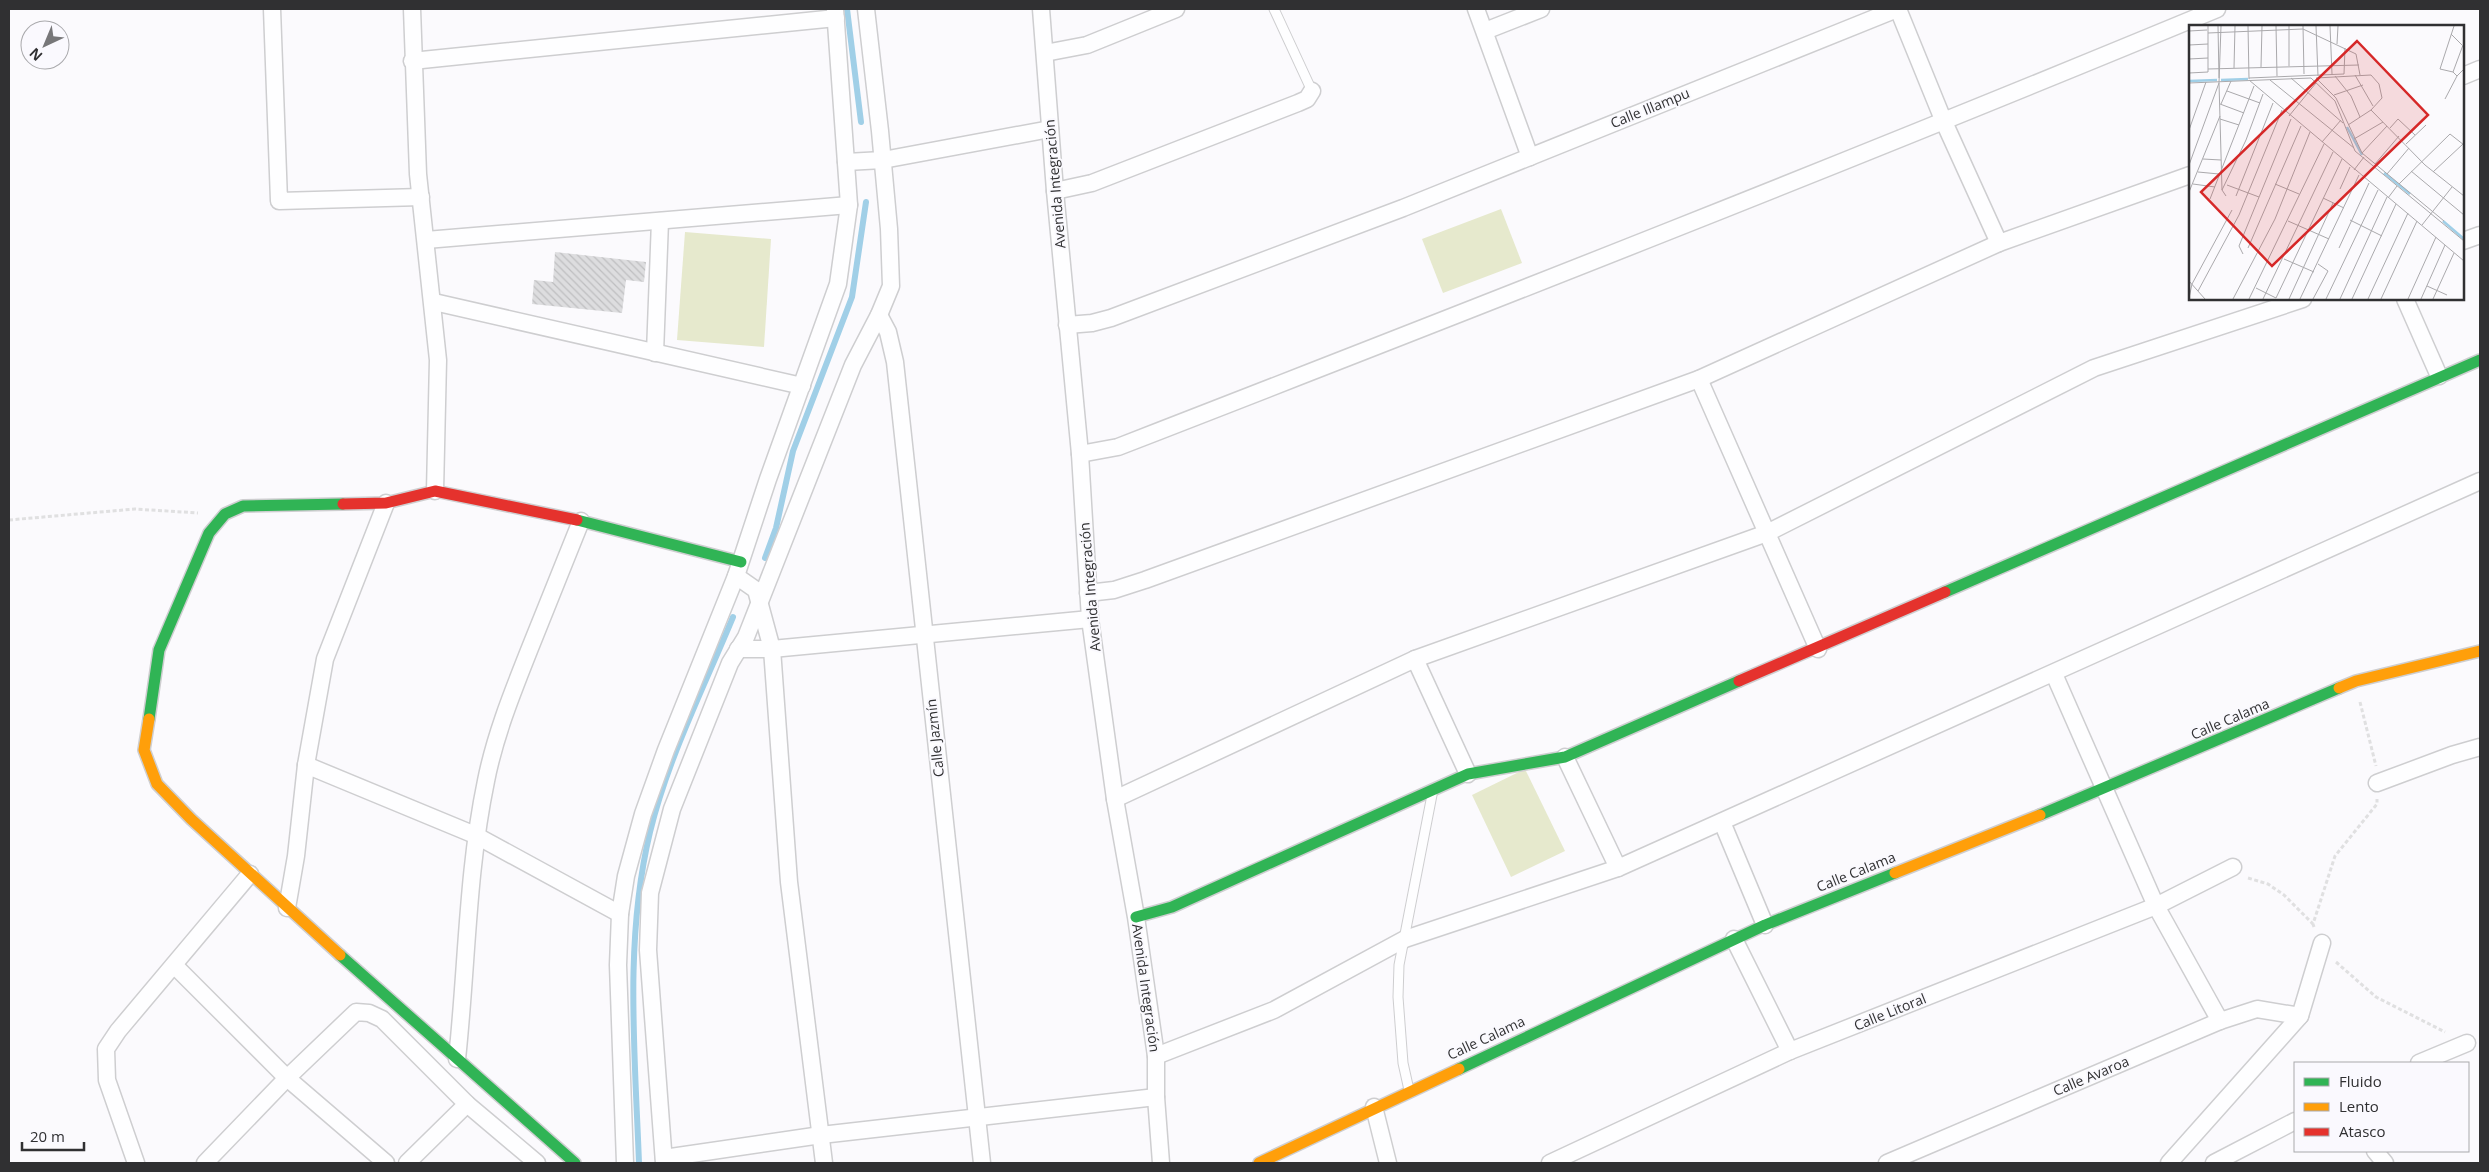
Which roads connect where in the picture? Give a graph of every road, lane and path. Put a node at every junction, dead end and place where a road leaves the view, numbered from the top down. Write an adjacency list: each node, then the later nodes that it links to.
1 (272, 9): 25 (street)
2 (412, 9): 14 (street)
3 (866, 9): 21 (street)
4 (1041, 9): 13 (street, Avenida Integración)
5 (1176, 9): 13 (street)
6 (1274, 9): 17 (lane)
7 (1476, 9): 12 (street)
8 (1541, 9): 12 (street)
9 (1897, 9): 18 (street); 20 (street, Calle Illampu)
10 (2217, 9): 18 (street)
11 (835, 14): 14 (street); 22 (street)
12 (1485, 31): 20 (street)
13 (1045, 53): 19 (street, Avenida Integración)
14 (412, 61): 25 (street)
15 (2480, 70): 16 (street)
16 (2464, 76)
17 (1312, 91): 24 (street)
18 (1944, 122): 31 (street); 42 (street)
19 (1050, 129): 21 (street); 24 (street, Avenida Integración)
20 (1530, 157): 36 (street, Calle Illampu)
21 (883, 160): 22 (street); 35 (street)
22 (846, 162): 26 (street)
23 (2189, 175): 31 (street)
24 (1055, 191): 36 (street, Avenida Integración)
25 (421, 197): 29 (street)
26 (849, 205): 27 (street); 41 (street)
27 (660, 221): 29 (street); 37 (street)
28 (2480, 234): 30 (street)
29 (426, 240): 34 (street)
30 (2464, 241)
31 (1999, 243): 40 (street)
32 (2300, 300): 49 (street)
33 (2406, 300): 39 (street)
34 (434, 302): 37 (street); 44 (street)
35 (879, 315): 52 (street); 54 (street, Calle Jazmín)
36 (1067, 325): 42 (street, Avenida Integración)
37 (656, 353): 41 (street)
38 (2480, 360): 39 (street)
39 (2439, 376): 57 (street)
40 (1699, 378): 49 (street); 51 (street)
41 (802, 386): 50 (street)
42 (1080, 454): 51 (street, Avenida Integración)
43 (2480, 480): 60 (street)
44 (435, 491): 45 (street); 48 (street)
45 (386, 503): 46 (street); 64 (street)
46 (225, 514): 47 (path); 74 (street)
47 (9, 520)
48 (581, 521): 50 (street); 71 (street)
49 (1767, 533): 57 (street); 59 (street)
50 (739, 569): 52 (street); 77 (street)
51 (1088, 594): 53 (street, Avenida Integración)
52 (760, 602): 55 (street); 56 (street)
53 (1090, 619): 54 (street); 69 (street, Avenida Integración)
54 (923, 634): 56 (street); 97 (street, Calle Jazmín)
55 (738, 649): 56 (street); 101 (street)
56 (772, 649): 99 (street)
57 (1818, 649): 63 (street)
58 (2480, 651): 61 (street, Calle Calama)
59 (1416, 659): 65 (street); 69 (street)
60 (2054, 674): 67 (street); 70 (street)
61 (2356, 681): 66 (path); 67 (street, Calle Calama)
62 (2480, 747): 66 (street)
63 (1566, 757): 65 (street); 73 (street)
64 (306, 765): 71 (street); 76 (street)
65 (1468, 774): 68 (street)
66 (2377, 783): 79 (path)
67 (2106, 789): 75 (street); 80 (street, Calle Calama)
68 (1432, 792): 78 (street); 82 (lane)
69 (1115, 799): 78 (street, Avenida Integración)
70 (1722, 822): 73 (street); 80 (street)
71 (475, 835): 77 (street); 90 (street)
72 (2232, 867): 75 (street, Calle Litoral); 79 (path)
73 (1618, 868): 82 (street)
74 (250, 874): 76 (street); 84 (street)
75 (2156, 906): 86 (street); 88 (street, Calle Litoral)
76 (286, 908): 90 (street)
77 (620, 914): 108 (street)
78 (1136, 917): 89 (street, Avenida Integración)
79 (2313, 924): 83 (path)
80 (1765, 925): 81 (street, Calle Calama)
81 (1734, 939): 88 (street); 93 (street, Calle Calama)
82 (1405, 940): 89 (street); 93 (lane)
83 (2322, 943): 85 (street); 87 (path)
84 (174, 965): 92 (street); 102 (street)
85 (2300, 1016): 86 (street, Calle Avaroa); 116 (street)
86 (2220, 1021): 115 (street, Calle Avaroa)
87 (2466, 1043): 91 (street)
88 (1790, 1051): 114 (street, Calle Litoral)
89 (1156, 1056): 94 (street, Avenida Integración)
90 (457, 1059): 107 (street)
91 (2421, 1062)
92 (287, 1078): 95 (street); 103 (street); 104 (street)
93 (1409, 1091): 96 (street, Calle Calama)
94 (1156, 1097): 97 (street); 111 (street, Avenida Integración)
95 (468, 1104): 105 (street); 106 (street)
96 (1374, 1108): 112 (street, Calle Calama); 113 (street)
97 (976, 1118): 99 (street); 110 (street, Calle Jazmín)
98 (2294, 1122): 117 (street)
99 (821, 1135): 101 (street); 109 (street)
100 (2376, 1152): 118 (street)
101 (664, 1160)
102 (136, 1163)
103 (205, 1163)
104 (386, 1163)
105 (407, 1163)
106 (537, 1163)
107 (575, 1163)
108 (625, 1163)
109 (824, 1163)
110 (982, 1163)
111 (1161, 1163)
112 (1259, 1163)
113 (1388, 1163)
114 (1550, 1163)
115 (1887, 1163)
116 (2169, 1163)
117 (2214, 1163)
118 (2384, 1163)

